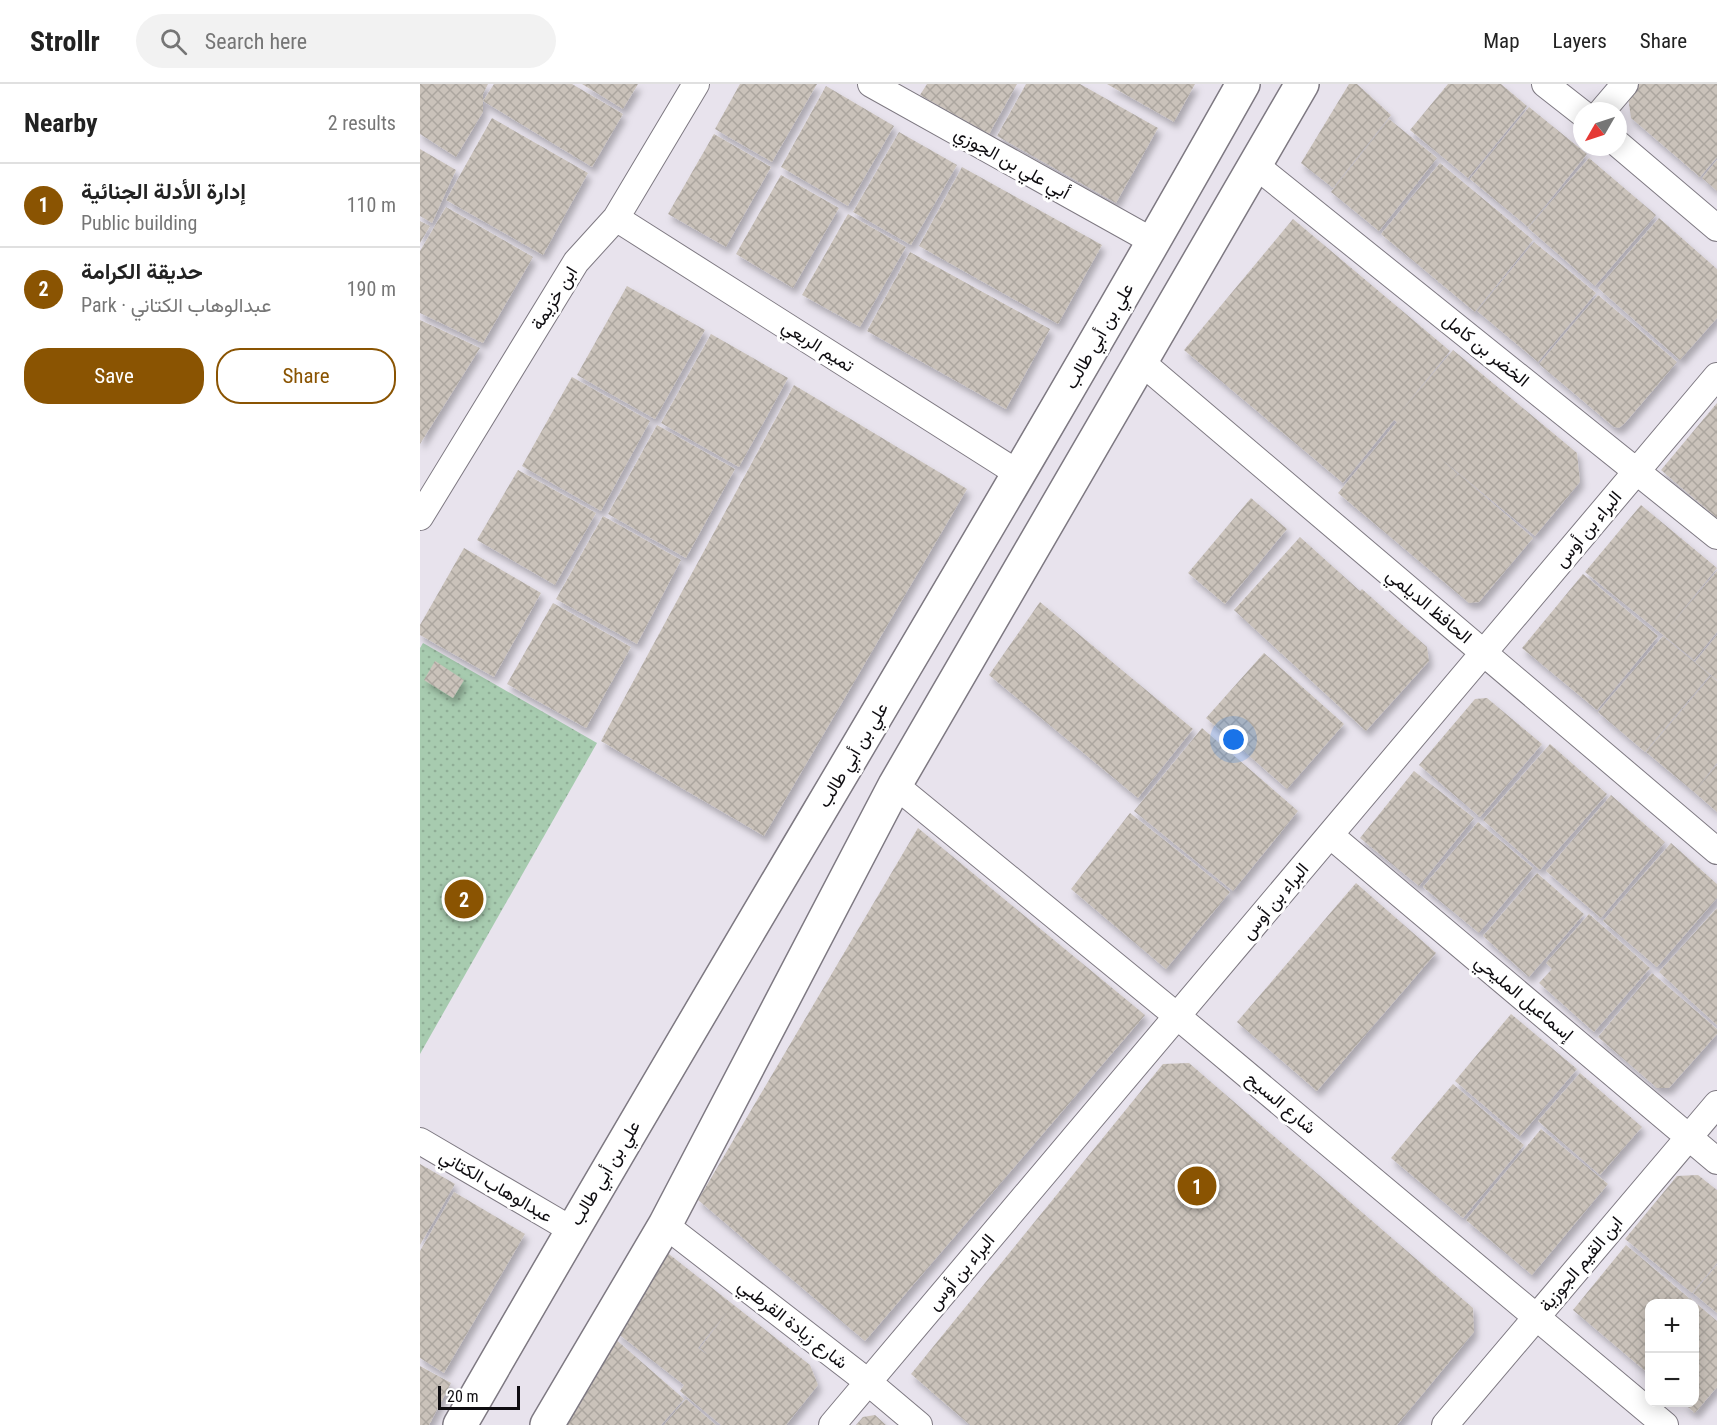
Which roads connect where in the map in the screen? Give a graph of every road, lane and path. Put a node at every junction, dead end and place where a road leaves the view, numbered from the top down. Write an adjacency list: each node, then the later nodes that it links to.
1 (696, 84): 11 (street, ابن خزيمة)
2 (871, 84): 13 (street, أبي علي بن الجوزي)
3 (1243, 84): 13 (main road, علي بن أبي طالب)
4 (1302, 84): 10 (main road)
5 (1545, 84): 8 (street)
6 (1625, 84): 7 (street)
7 (1610, 102)
8 (1573, 106)
9 (1627, 152): 12 (street)
10 (1255, 165): 14 (main road); 16 (street, الخضر بن كامل)
11 (616, 218): 17 (street, تميم الربعي); 18 (street, ابن خزيمة)
12 (1717, 228)
13 (1154, 242): 17 (main road, علي بن أبي طالب)
14 (1140, 361): 20 (street, الحافظ الديلمي); 21 (main road)
15 (1717, 376): 16 (street, البراء بن أوس)
16 (1637, 471): 19 (street, الخضر بن كامل); 20 (street, البراء بن أوس)
17 (1019, 474): 30 (main road, علي بن أبي طالب)
18 (424, 503)
19 (1717, 537)
20 (1484, 652): 22 (street, البراء بن أوس); 23 (street, الحافظ الديلمي)
21 (895, 784): 24 (street, شارع السيح); 29 (main road)
22 (1330, 835): 24 (street, البراء بن أوس); 26 (street, إسماعيل المليحي)
23 (1717, 851)
24 (1178, 1016): 31 (street, شارع السيح); 32 (street, البراء بن أوس)
25 (1717, 1104): 26 (street, ابن القيم الجوزية)
26 (1689, 1137): 28 (street, إسماعيل المليحي); 31 (street, ابن القيم الجوزية)
27 (420, 1142): 30 (street, عبدالوهاب الكتاني)
28 (1717, 1161)
29 (665, 1225): 32 (street, شارع زيادة القرطبي); 34 (main road)
30 (572, 1230): 33 (main road, علي بن أبي طالب)
31 (1536, 1317): 37 (street, ابن القيم الجوزية); 38 (street, شارع السيح)
32 (868, 1382): 35 (street, البراء بن أوس); 36 (street, شارع زيادة القرطبي)
33 (460, 1425)
34 (547, 1425)
35 (832, 1425)
36 (919, 1425)
37 (1445, 1425)
38 (1665, 1425)

